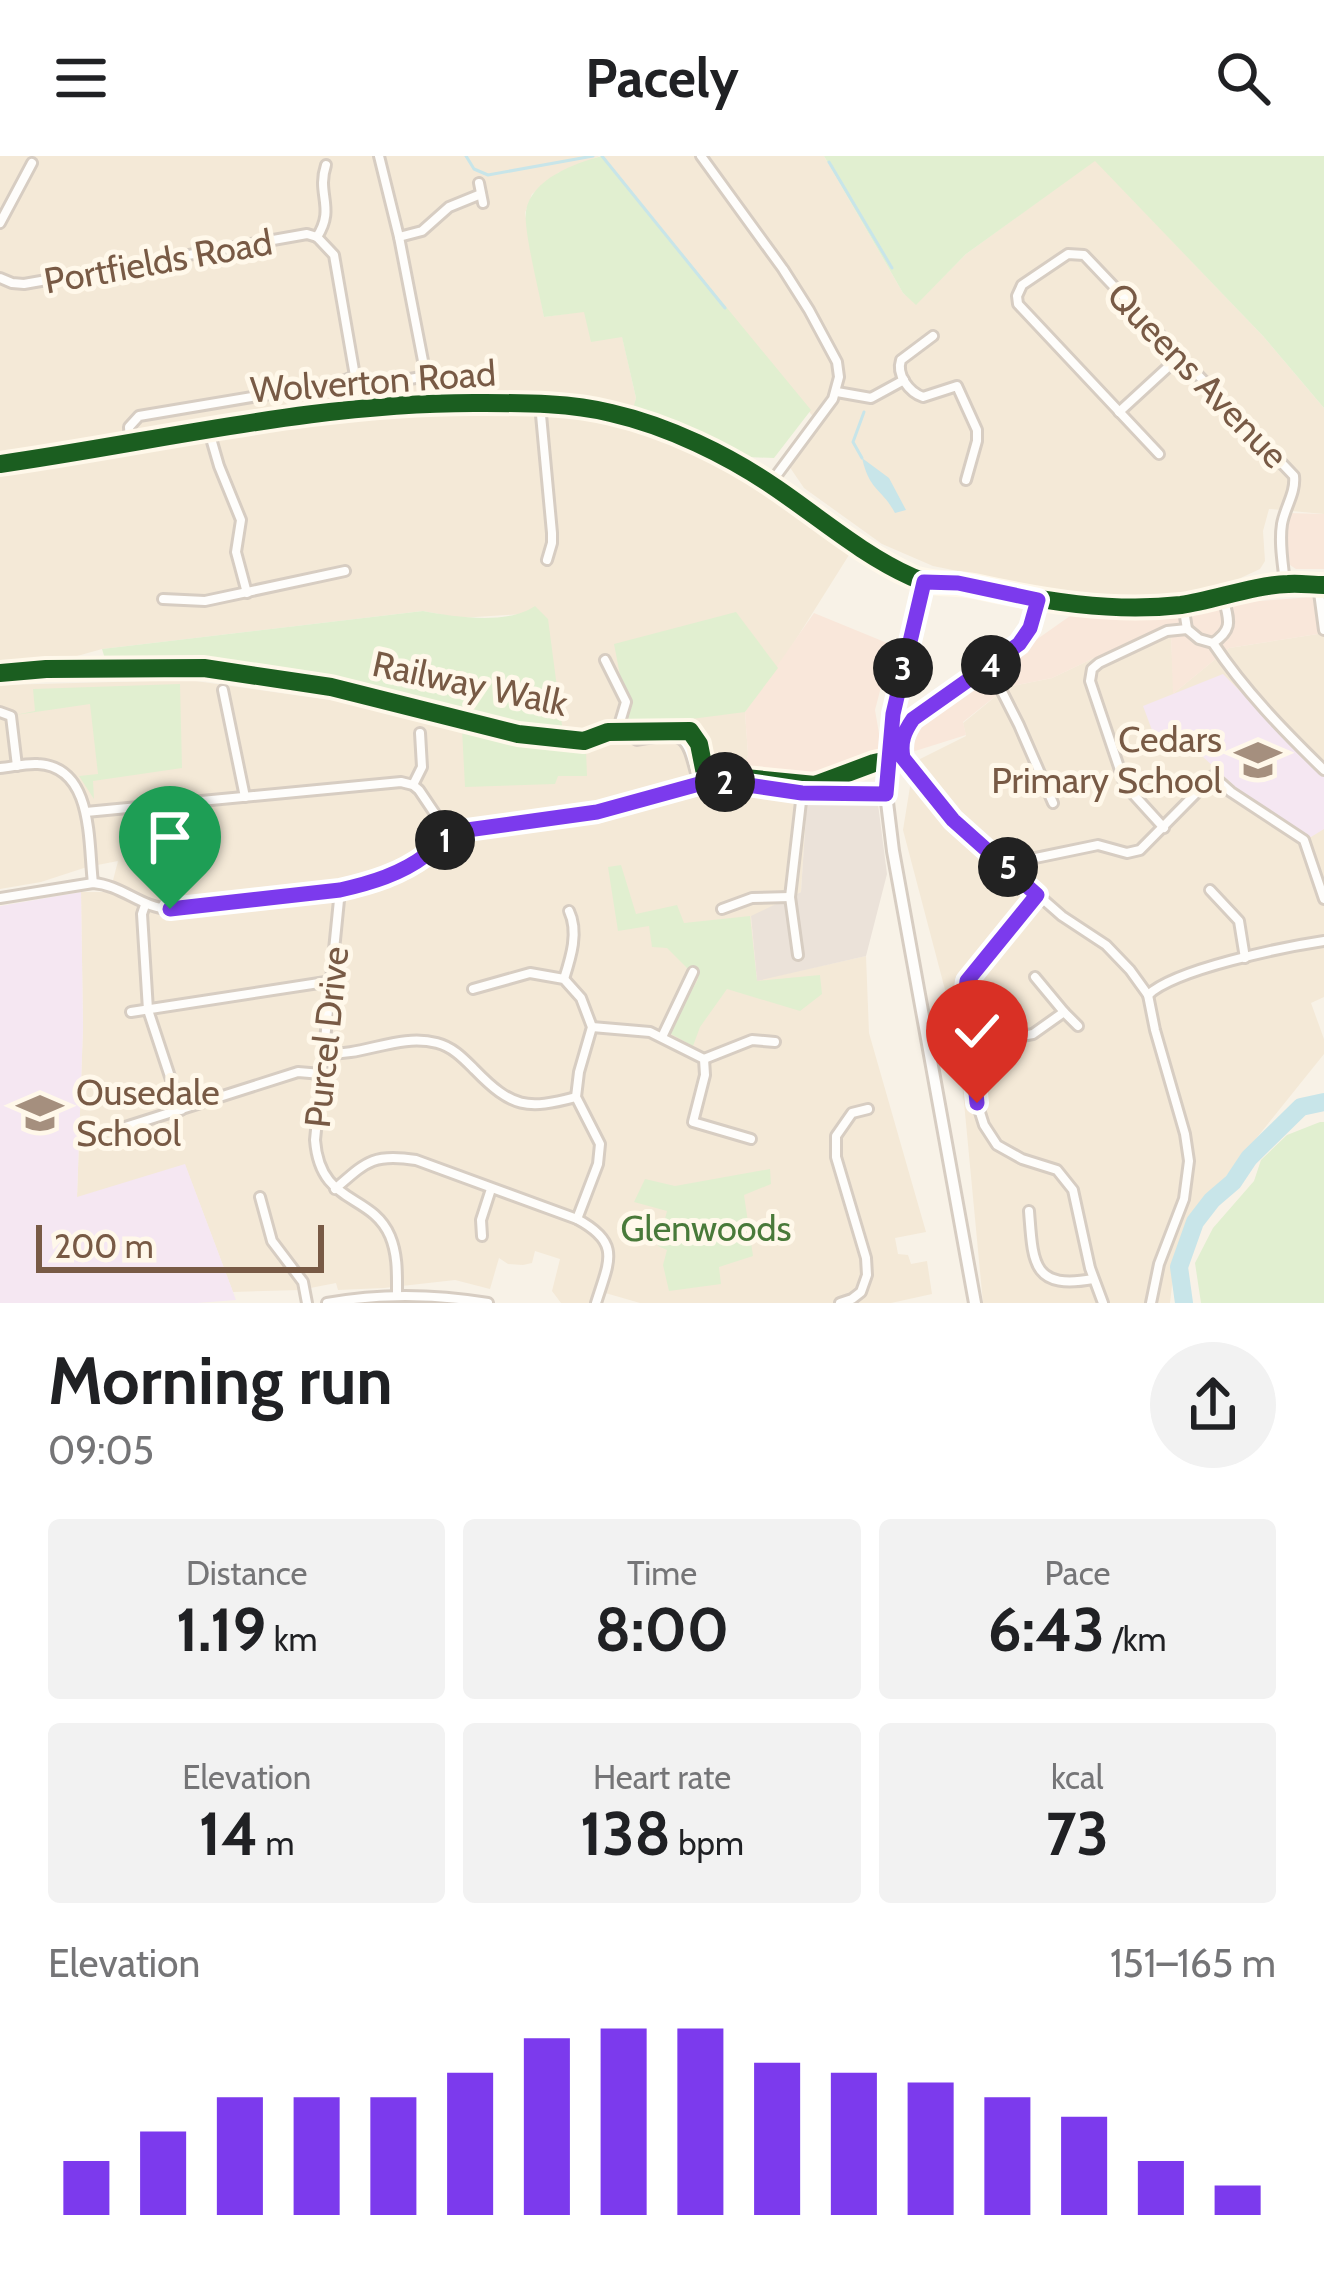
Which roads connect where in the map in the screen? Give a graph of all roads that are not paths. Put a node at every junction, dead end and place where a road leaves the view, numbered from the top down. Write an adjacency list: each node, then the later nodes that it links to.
1 (379, 156): 8 (street)
2 (701, 156): 15 (street)
3 (32, 163): 6 (street)
4 (326, 165): 7 (street)
5 (481, 193): 8 (street)
6 (0, 223)
7 (317, 237): 9 (street, Portfields Road); 12 (street)
8 (399, 237): 13 (street)
9 (1, 281)
10 (933, 336): 14 (street)
11 (1180, 356): 18 (street); 18 (street, Queens Avenue); 28 (street, Queens Avenue)
12 (355, 376): 13 (street); 20 (street, Wolverton Road)
13 (427, 376): 16 (street)
14 (904, 380): 15 (street); 23 (street)
15 (837, 392): 24 (street)
16 (431, 402): 17 (street, Wolverton Road); 19 (street, Wolverton Road)
17 (540, 404): 24 (street, Wolverton Road); 25 (street)
18 (1119, 412): 21 (street)
19 (208, 428): 20 (street, Wolverton Road); 30 (street)
20 (130, 445): 22 (street, Wolverton Road)
21 (1160, 454)
22 (0, 464)
23 (966, 480)
24 (770, 484): 27 (street, Wolverton Road)
25 (548, 560)
26 (345, 572): 30 (street)
27 (924, 582): 33 (street); 49 (street)
28 (1285, 584): 29 (street); 31 (street)
29 (1321, 585): 36 (street)
30 (247, 593): 32 (street)
31 (1223, 596): 34 (street); 37 (street)
32 (163, 599)
33 (1038, 600): 34 (street); 39 (street)
34 (1184, 604): 35 (street)
35 (1187, 629): 37 (street); 53 (street)
36 (1324, 630)
37 (1213, 643): 45 (street)
38 (605, 660): 46 (street)
39 (989, 667): 51 (street); 55 (street)
40 (223, 690): 50 (street)
41 (0, 712): 43 (street)
42 (419, 734): 47 (street)
43 (17, 766): 44 (street); 52 (street)
44 (0, 768)
45 (1324, 770)
46 (699, 784): 48 (street); 54 (street)
47 (413, 785): 50 (street); 54 (street)
48 (802, 793): 49 (street); 60 (street)
49 (886, 794): 109 (street)
50 (245, 797): 52 (street)
51 (1053, 803)
52 (86, 812): 56 (street)
53 (1164, 828): 55 (street); 62 (street)
54 (450, 836): 57 (street)
55 (1007, 867): 59 (street)
56 (93, 883): 61 (street); 63 (street)
57 (340, 890): 63 (street); 72 (street, Purcel Drive)
58 (1210, 890): 68 (street)
59 (1037, 895): 74 (street); 82 (street)
60 (790, 897): 64 (street); 67 (street)
61 (0, 898)
62 (1324, 899)
63 (145, 905): 75 (street)
64 (722, 909)
65 (569, 911): 71 (street)
66 (1324, 941): 68 (street)
67 (798, 955)
68 (1245, 958): 74 (street)
69 (694, 972): 80 (street)
70 (1035, 977): 77 (street)
71 (564, 979): 73 (street); 79 (street)
72 (332, 981): 75 (street); 83 (street, Purcel Drive)
73 (473, 989)
74 (1148, 995): 101 (street)
75 (148, 1010): 76 (street); 88 (street)
76 (131, 1012)
77 (1064, 1012): 78 (street); 82 (street)
78 (1078, 1026)
79 (592, 1027): 80 (street); 86 (street)
80 (662, 1036): 84 (street)
81 (775, 1042): 84 (street)
82 (971, 1045): 99 (street)
83 (325, 1052): 85 (street, Purcel Drive); 86 (street)
84 (704, 1059): 89 (street)
85 (322, 1074): 88 (street); 93 (street, Purcel Drive)
86 (576, 1097): 97 (street)
87 (868, 1109): 108 (street)
88 (181, 1110): 90 (street)
89 (693, 1122): 91 (street); 92 (street)
90 (122, 1128)
91 (688, 1138)
92 (752, 1139)
93 (335, 1189): 94 (street); 100 (street)
94 (491, 1189): 97 (street); 98 (street)
95 (260, 1197): 104 (street)
96 (1029, 1211): 99 (street)
97 (577, 1219): 102 (street)
98 (482, 1236)
99 (1093, 1279): 110 (street)
100 (397, 1295): 103 (street); 105 (street)
101 (1151, 1298)
102 (597, 1300): 107 (street)
103 (473, 1302): 106 (street)
104 (307, 1303)
105 (327, 1303)
106 (488, 1303)
107 (614, 1303)
108 (840, 1303)
109 (975, 1303)
110 (1103, 1303)

